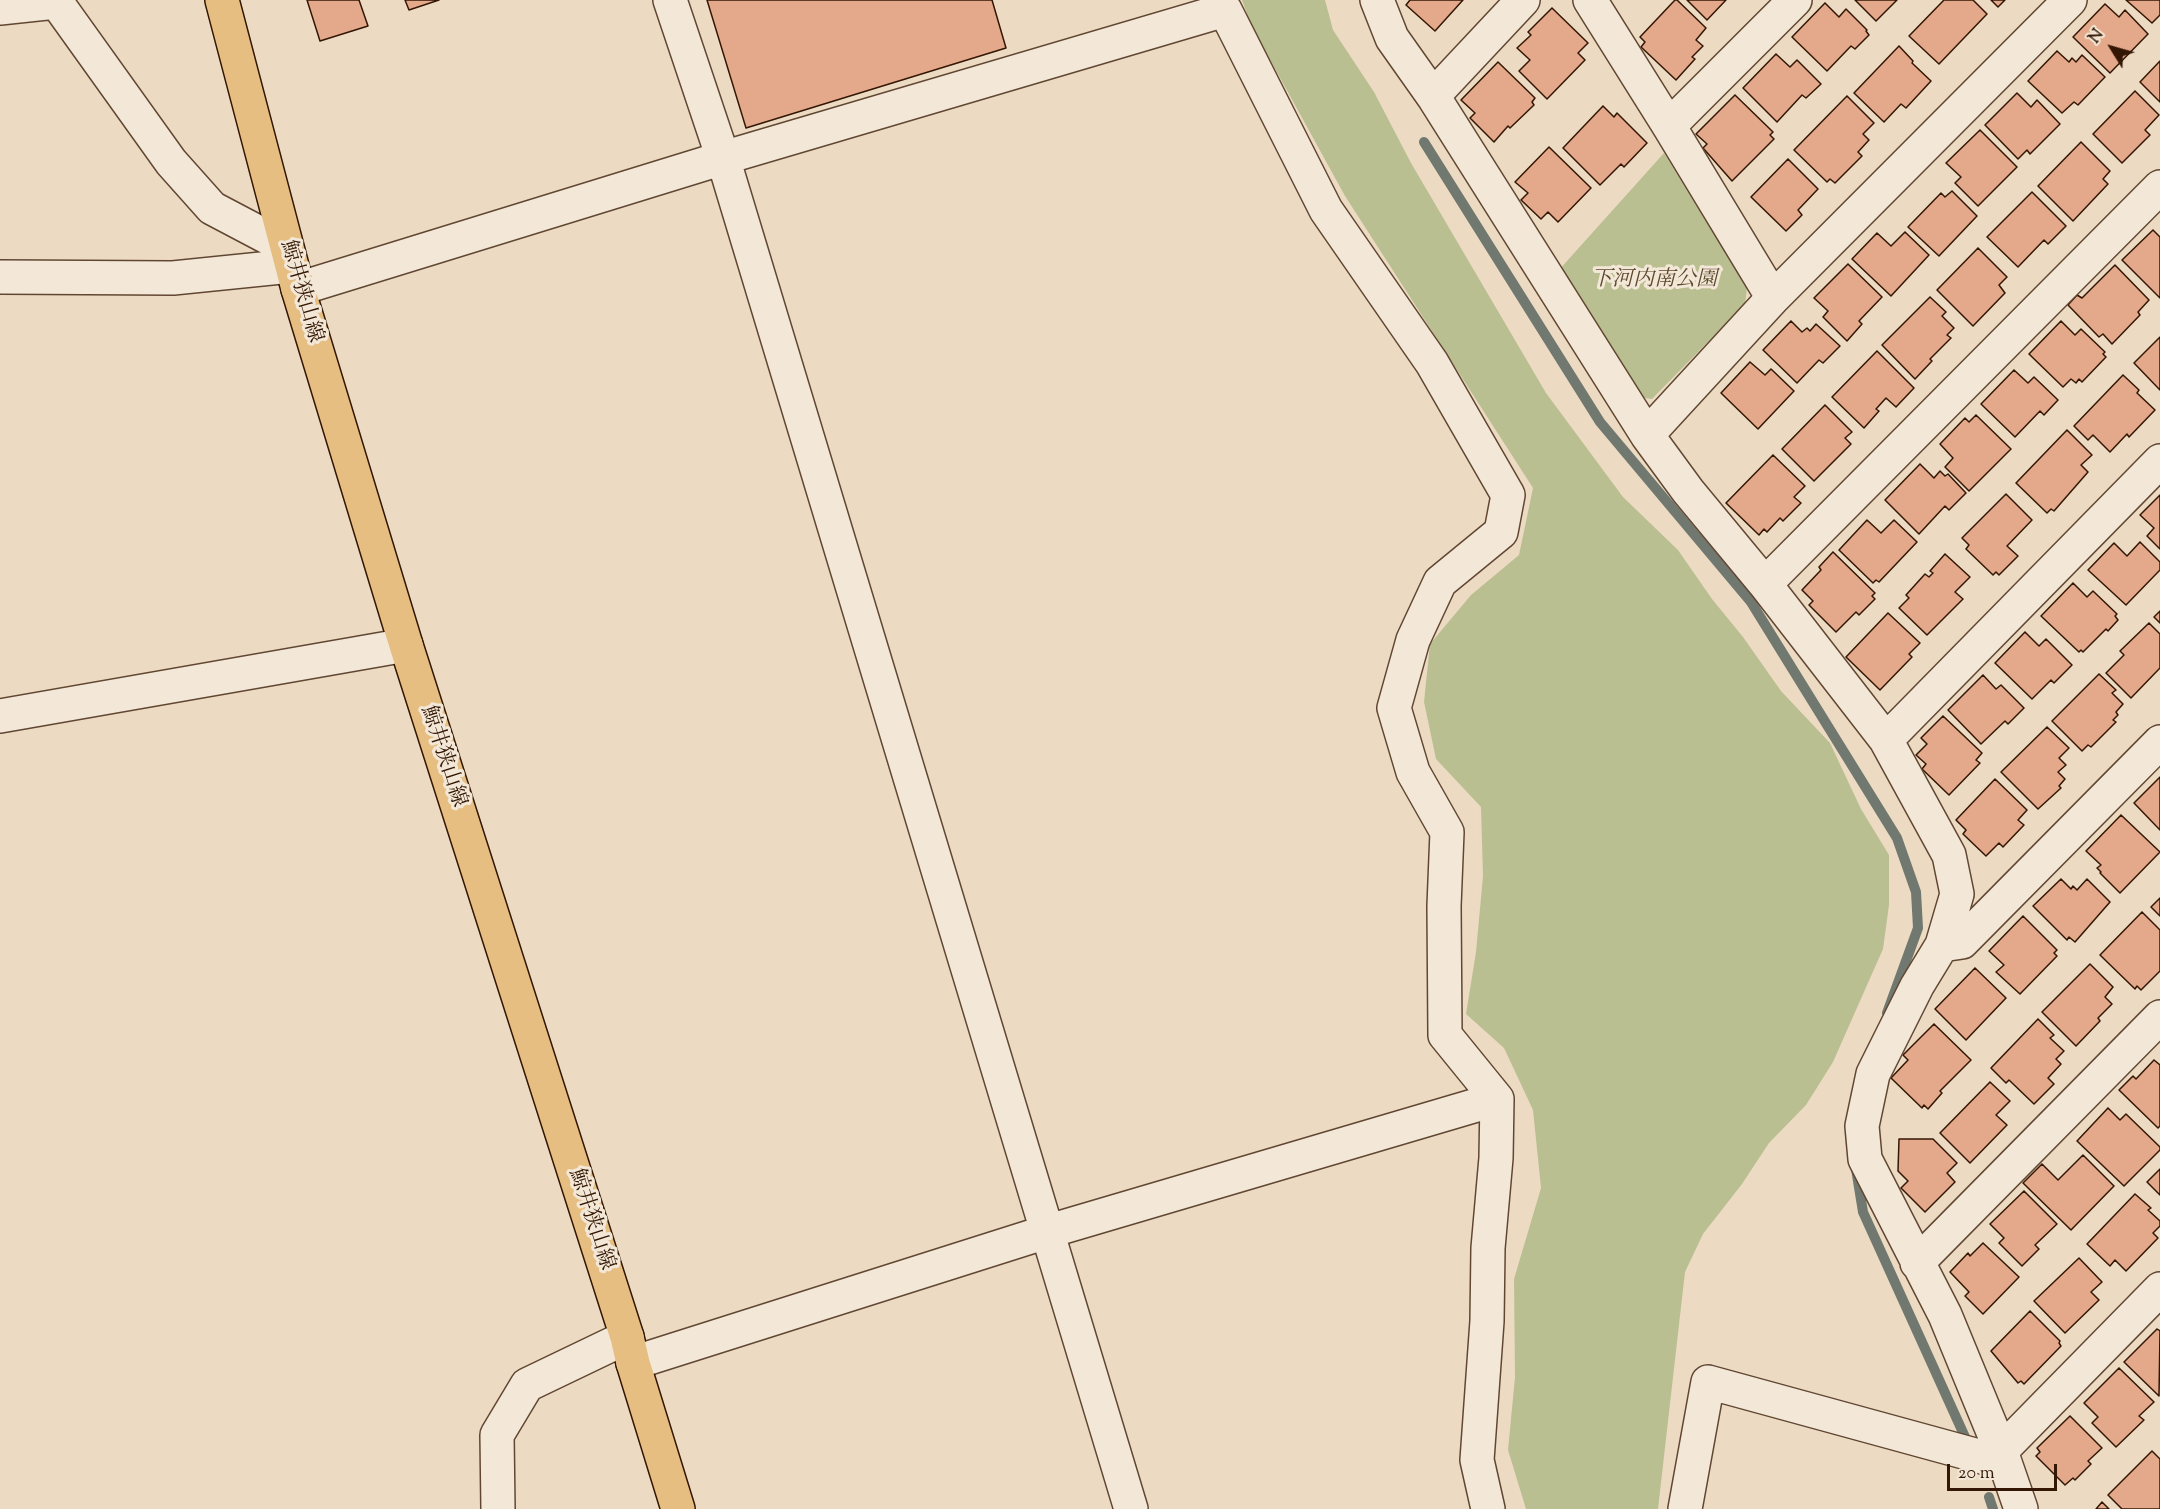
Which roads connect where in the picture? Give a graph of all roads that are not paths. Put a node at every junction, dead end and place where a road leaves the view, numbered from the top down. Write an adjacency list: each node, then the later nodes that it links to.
1 (222, 0): 14 (main road, 鯨井狭山線)
2 (670, 0): 12 (street)
3 (1377, 0): 10 (street)
4 (1523, 0): 10 (street)
5 (1590, 0): 11 (street)
6 (1795, 0): 11 (street)
7 (2070, 0): 16 (street)
8 (56, 1): 9 (street); 14 (street)
9 (0, 8)
10 (1433, 96): 17 (street)
11 (1669, 126): 16 (street)
12 (723, 158): 14 (street); 26 (street); 27 (street)
13 (2160, 187): 19 (street)
14 (292, 268): 15 (street); 20 (main road, 鯨井狭山線)
15 (0, 277)
16 (1773, 298): 17 (street)
17 (1647, 435): 19 (street)
18 (2160, 461): 22 (street)
19 (1765, 584): 22 (street)
20 (406, 645): 21 (street); 30 (main road, 鯨井狭山線)
21 (0, 716)
22 (1886, 740): 24 (street)
23 (2160, 742): 24 (street)
24 (1942, 945): 28 (street)
25 (2160, 1017): 28 (street)
26 (1497, 1099): 27 (street); 35 (street)
27 (1046, 1232): 30 (street); 34 (street)
28 (1917, 1263): 31 (street)
29 (2160, 1289): 31 (street)
30 (630, 1350): 32 (street); 33 (main road, 鯨井狭山線)
31 (2002, 1457): 36 (street); 37 (street)
32 (498, 1509)
33 (678, 1509)
34 (1131, 1509)
35 (1488, 1509)
36 (1685, 1509)
37 (2021, 1509)

